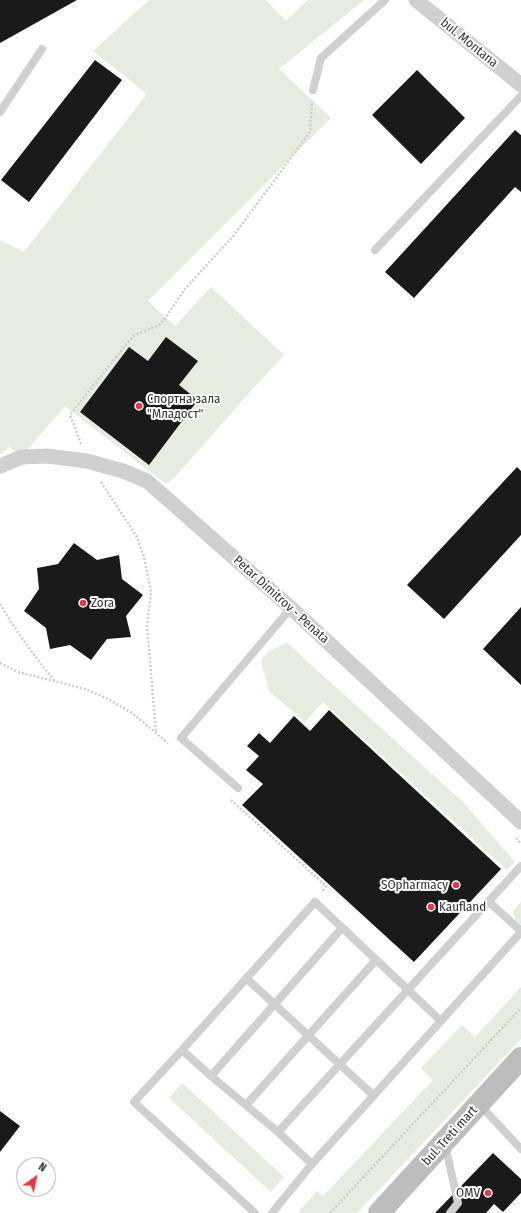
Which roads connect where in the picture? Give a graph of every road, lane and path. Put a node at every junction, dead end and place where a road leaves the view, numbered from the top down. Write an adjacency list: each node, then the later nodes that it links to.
1 (385, 0): 5 (lane)
2 (416, 0): 4 (street, bul. Montana)
3 (42, 49): 7 (lane)
4 (521, 85)
5 (313, 90): 9 (path)
6 (521, 96): 8 (lane)
7 (0, 112)
8 (375, 250)
9 (87, 462): 10 (street, Petar Dimitrov - Penata); 12 (street, Petar Dimitrov - Penata); 15 (path)
10 (2, 465)
11 (0, 604): 14 (path)
12 (291, 608): 17 (lane); 19 (street, Petar Dimitrov - Penata)
13 (0, 663): 14 (path)
14 (54, 680): 15 (path)
15 (156, 732): 16 (path)
16 (174, 748)
17 (238, 788)
18 (226, 796): 21 (path)
19 (521, 822)
20 (521, 866): 22 (lane)
21 (315, 902): 23 (lane); 26 (lane)
22 (489, 902): 24 (lane); 27 (lane)
23 (342, 928): 25 (lane); 28 (lane)
24 (521, 932): 30 (lane)
25 (376, 960): 27 (lane); 31 (lane)
26 (246, 978): 28 (lane); 32 (lane)
27 (408, 990): 30 (lane); 34 (lane)
28 (274, 1004): 31 (lane); 35 (lane)
29 (521, 1008): 45 (path)
30 (441, 1021): 36 (lane)
31 (308, 1035): 34 (lane); 38 (lane)
32 (182, 1050): 35 (lane); 43 (lane)
33 (521, 1058): 37 (main road, bul. Treti mart)
34 (340, 1064): 36 (lane); 39 (lane)
35 (211, 1076): 38 (lane)
36 (374, 1095): 42 (lane)
37 (479, 1104): 40 (main road, bul. Treti mart); 41 (lane)
38 (246, 1105): 39 (lane)
39 (278, 1132): 42 (lane)
40 (444, 1142): 46 (main road, bul. Treti mart); 47 (lane)
41 (521, 1149)
42 (312, 1164): 44 (lane)
43 (255, 1213)
44 (272, 1213)
45 (330, 1213)
46 (379, 1213)
47 (450, 1213)

